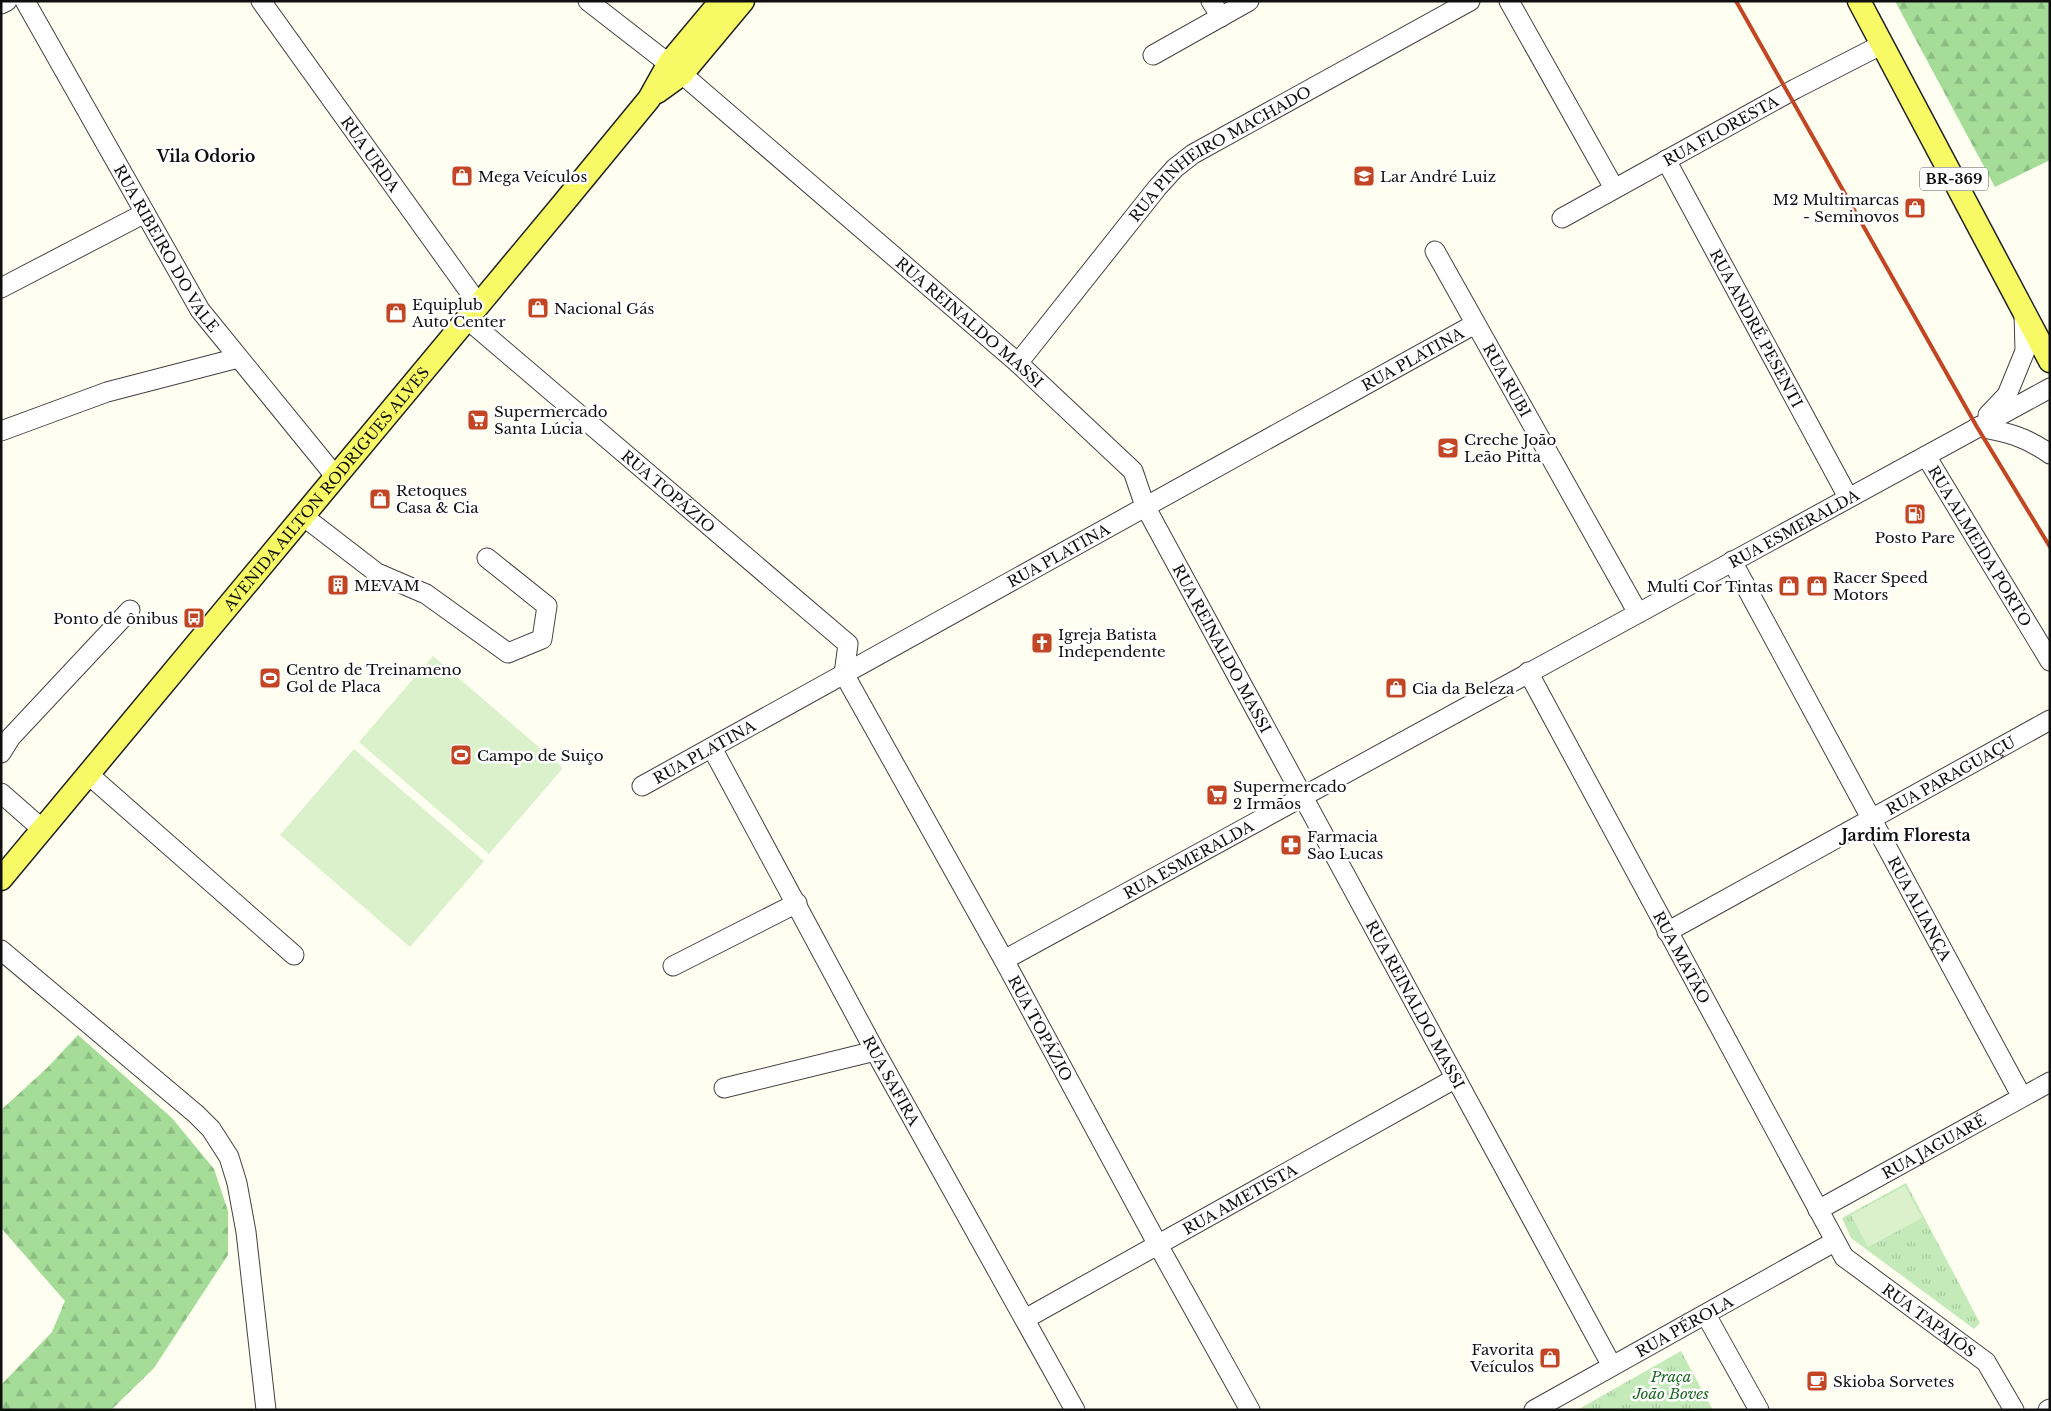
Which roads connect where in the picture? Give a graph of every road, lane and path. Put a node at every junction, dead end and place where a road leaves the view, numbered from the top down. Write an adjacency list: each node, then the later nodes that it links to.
1 (7, 1): 11 (street)
2 (26, 1): 18 (street, RUA RIBEIRO DO VALE)
3 (261, 1): 22 (street, RUA URDA)
4 (588, 1): 15 (street, RUA REINALDO MASSI)
5 (721, 1): 15 (main road, AVENIDA AILTON RODRIGUES ALVES)
6 (743, 1): 15 (main road, AVENIDA AILTON RODRIGUES ALVES)
7 (1249, 1): 12 (street)
8 (1470, 1): 27 (street, RUA PINHEIRO MACHADO)
9 (1509, 1): 17 (street)
10 (1860, 1): 13 (main road, BR-369)
11 (1, 4)
12 (1216, 9): 14 (street)
13 (1881, 45): 16 (street, RUA FLORESTA); 23 (main road, BR-369)
14 (1153, 55)
15 (675, 68): 22 (main road, AVENIDA AILTON RODRIGUES ALVES); 27 (street, RUA REINALDO MASSI)
16 (1666, 160): 17 (street, RUA FLORESTA); 34 (street, RUA ANDRÉ PESENTI)
17 (1614, 188): 19 (street, RUA FLORESTA)
18 (145, 213): 21 (street); 25 (street, RUA RIBEIRO DO VALE)
19 (1562, 218)
20 (1435, 251): 24 (street, RUA RUBI)
21 (1, 288)
22 (473, 312): 33 (main road, AVENIDA AILTON RODRIGUES ALVES); 41 (street, RUA TOPÁZIO)
23 (2024, 314): 26 (main road, BR-369); 29 (street, RUA ESMERALDA)
24 (1475, 324): 35 (street, RUA PLATINA); 40 (street, RUA RUBI)
25 (238, 358): 30 (street); 33 (street, RUA RIBEIRO DO VALE)
26 (2050, 362)
27 (1018, 363): 35 (street, RUA REINALDO MASSI)
28 (2050, 388): 29 (street, RUA ESMERALDA)
29 (1977, 427): 31 (street); 32 (street, RUA ESMERALDA)
30 (1, 431)
31 (2050, 454)
32 (1926, 456): 34 (street, RUA ESMERALDA); 43 (street, RUA ALMEIDA PORTO)
33 (336, 477): 36 (main road, AVENIDA AILTON RODRIGUES ALVES)
34 (1848, 497): 38 (street, RUA ESMERALDA)
35 (1145, 506): 42 (street, RUA PLATINA); 52 (street, RUA REINALDO MASSI)
36 (303, 516): 37 (street); 49 (main road, AVENIDA AILTON RODRIGUES ALVES)
37 (487, 558)
38 (1732, 561): 40 (street, RUA ESMERALDA); 53 (street, RUA ALIANÇA)
39 (130, 610): 48 (street)
40 (1638, 613): 44 (street, RUA ESMERALDA)
41 (848, 644): 42 (street, RUA TOPÁZIO); 45 (street)
42 (867, 660): 45 (street, RUA PLATINA)
43 (2050, 661)
44 (1528, 672): 52 (street, RUA ESMERALDA); 57 (street, RUA MATÃO)
45 (844, 674): 47 (street, RUA PLATINA); 60 (street, RUA TOPÁZIO)
46 (2050, 720): 53 (street, RUA PARAGUAÇU)
47 (712, 748): 50 (street, RUA PLATINA); 56 (street, RUA SAFIRA)
48 (1, 753)
49 (88, 774): 54 (main road, AVENIDA AILTON RODRIGUES ALVES); 59 (street)
50 (642, 786)
51 (1, 793): 54 (street)
52 (1303, 798): 60 (street, RUA ESMERALDA); 63 (street, RUA REINALDO MASSI)
53 (1872, 820): 57 (street, RUA PARAGUAÇU); 66 (street, RUA ALIANÇA)
54 (42, 829): 55 (main road, AVENIDA AILTON RODRIGUES ALVES)
55 (1, 878)
56 (796, 903): 61 (street); 62 (street, RUA SAFIRA)
57 (1667, 932): 67 (street, RUA MATÃO)
58 (1, 950): 73 (street)
59 (294, 955)
60 (1004, 960): 69 (street, RUA TOPÁZIO)
61 (673, 966)
62 (876, 1051): 65 (street); 71 (street, RUA SAFIRA)
63 (1456, 1078): 69 (street, RUA AMETISTA); 72 (street, RUA REINALDO MASSI)
64 (2050, 1082): 66 (street, RUA JAGUARÉ)
65 (724, 1088)
66 (2022, 1097): 67 (street, RUA JAGUARÉ)
67 (1818, 1210): 68 (street, RUA MATÃO)
68 (1834, 1242): 70 (street, RUA PÉROLA); 78 (street, RUA TAPAJÓS)
69 (1158, 1245): 71 (street, RUA AMETISTA); 75 (street, RUA TOPÁZIO)
70 (1706, 1315): 72 (street, RUA PÉROLA); 77 (street)
71 (1025, 1319): 74 (street, RUA SAFIRA)
72 (1612, 1366): 76 (street, RUA PÉROLA)
73 (266, 1410)
74 (1075, 1410)
75 (1250, 1410)
76 (1534, 1410)
77 (1760, 1410)
78 (2014, 1410)

